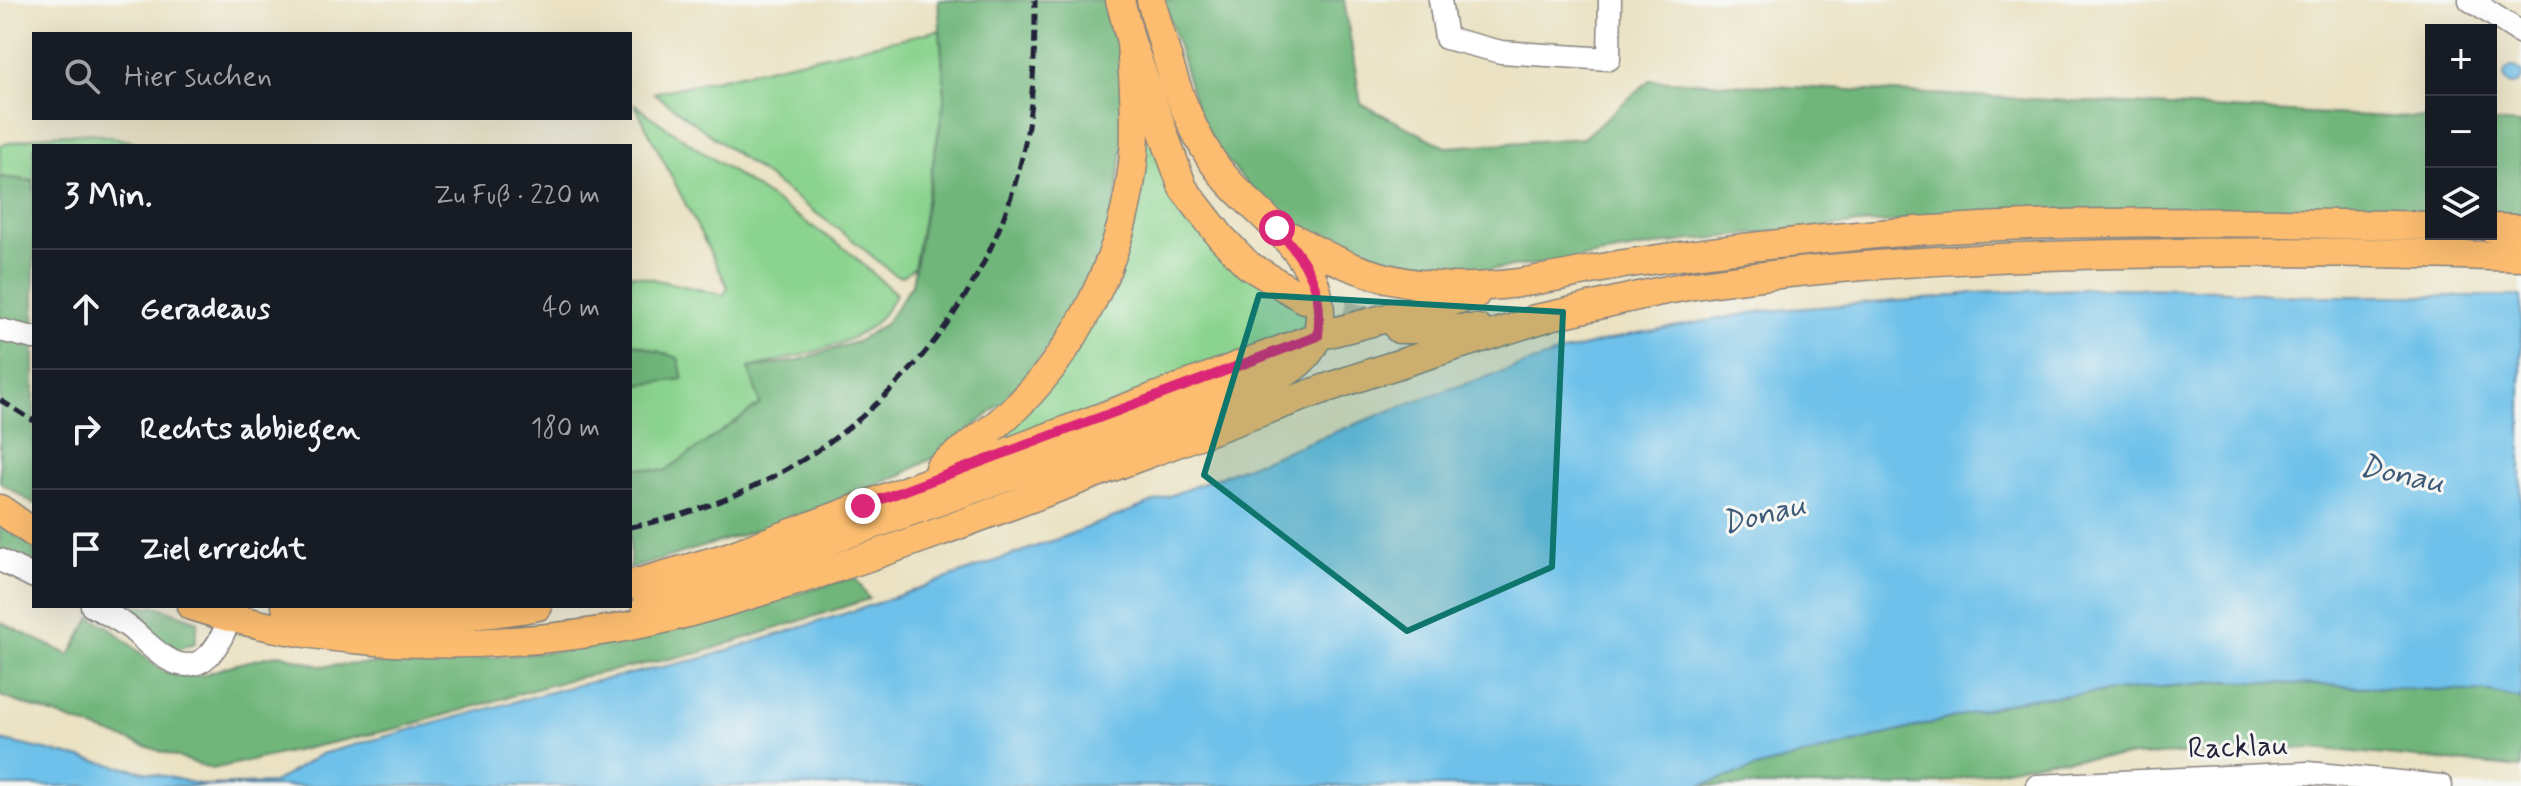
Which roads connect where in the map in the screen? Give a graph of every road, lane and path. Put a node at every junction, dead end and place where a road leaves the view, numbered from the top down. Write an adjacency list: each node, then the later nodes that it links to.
1 (1120, 0): 7 (main road)
2 (1151, 0): 9 (main road)
3 (1440, 0): 4 (street)
4 (1610, 0)
5 (2470, 0): 6 (street)
6 (2521, 33)
7 (1131, 42): 14 (main road); 20 (main road)
8 (2425, 226): 13 (main road)
9 (1277, 228): 13 (main road); 18 (main road)
10 (2497, 228): 11 (main road)
11 (2521, 229)
12 (2521, 257): 15 (main road)
13 (1514, 283): 18 (main road)
14 (1304, 299)
15 (1551, 316): 16 (main road); 33 (main road)
16 (1399, 329)
17 (0, 330): 19 (street)
18 (1318, 336): 20 (main road); 33 (main road)
19 (32, 338)
20 (863, 506): 26 (main road)
21 (3, 512): 22 (main road); 23 (main road)
22 (32, 523)
23 (32, 532)
24 (0, 560): 25 (street)
25 (32, 576)
26 (634, 584)
27 (96, 608): 32 (street)
28 (205, 608): 32 (main road)
29 (303, 608): 30 (main road)
30 (528, 608)
31 (539, 608): 33 (street)
32 (232, 612): 33 (main road)
33 (542, 638)
34 (2037, 786): 35 (street, Racklau)
35 (2441, 786)

